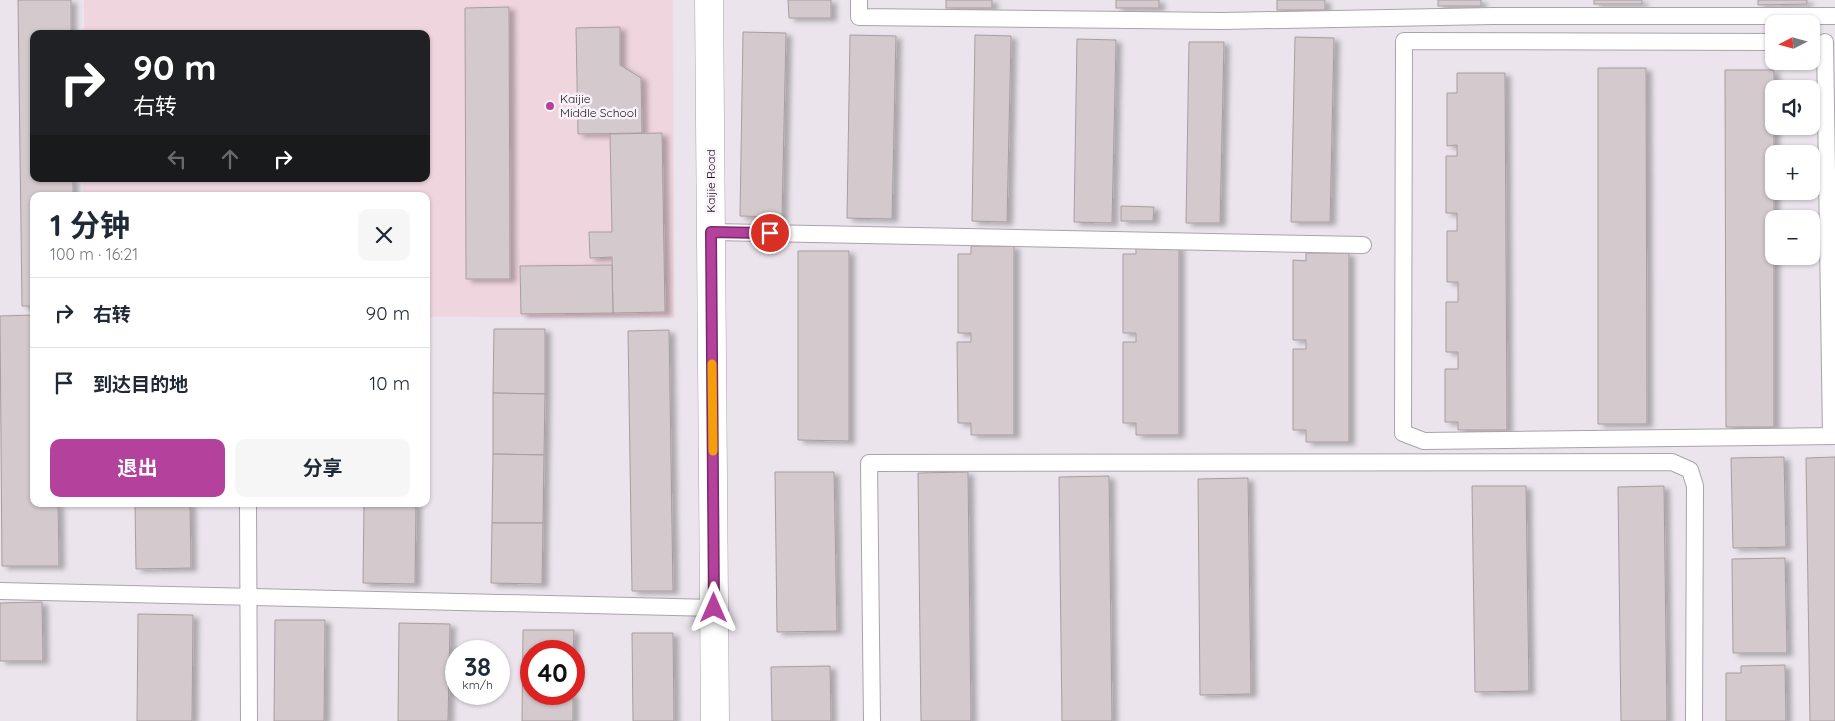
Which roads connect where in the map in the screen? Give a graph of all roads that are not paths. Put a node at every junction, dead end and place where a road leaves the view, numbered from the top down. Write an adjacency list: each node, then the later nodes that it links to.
1 (709, 0): 6 (street, Kaijie Road)
2 (859, 0): 3 (lane)
3 (1835, 16)
4 (1765, 42): 8 (lane)
5 (1824, 42): 8 (lane)
6 (711, 232): 7 (lane); 12 (street, Kaijie Road)
7 (1363, 245)
8 (1833, 436)
9 (248, 507): 11 (lane)
10 (0, 591): 11 (lane)
11 (248, 597): 12 (lane); 13 (lane)
12 (714, 608): 14 (street, Kaijie Road)
13 (249, 721)
14 (715, 721)
15 (872, 721): 16 (lane)
16 (1694, 721)

